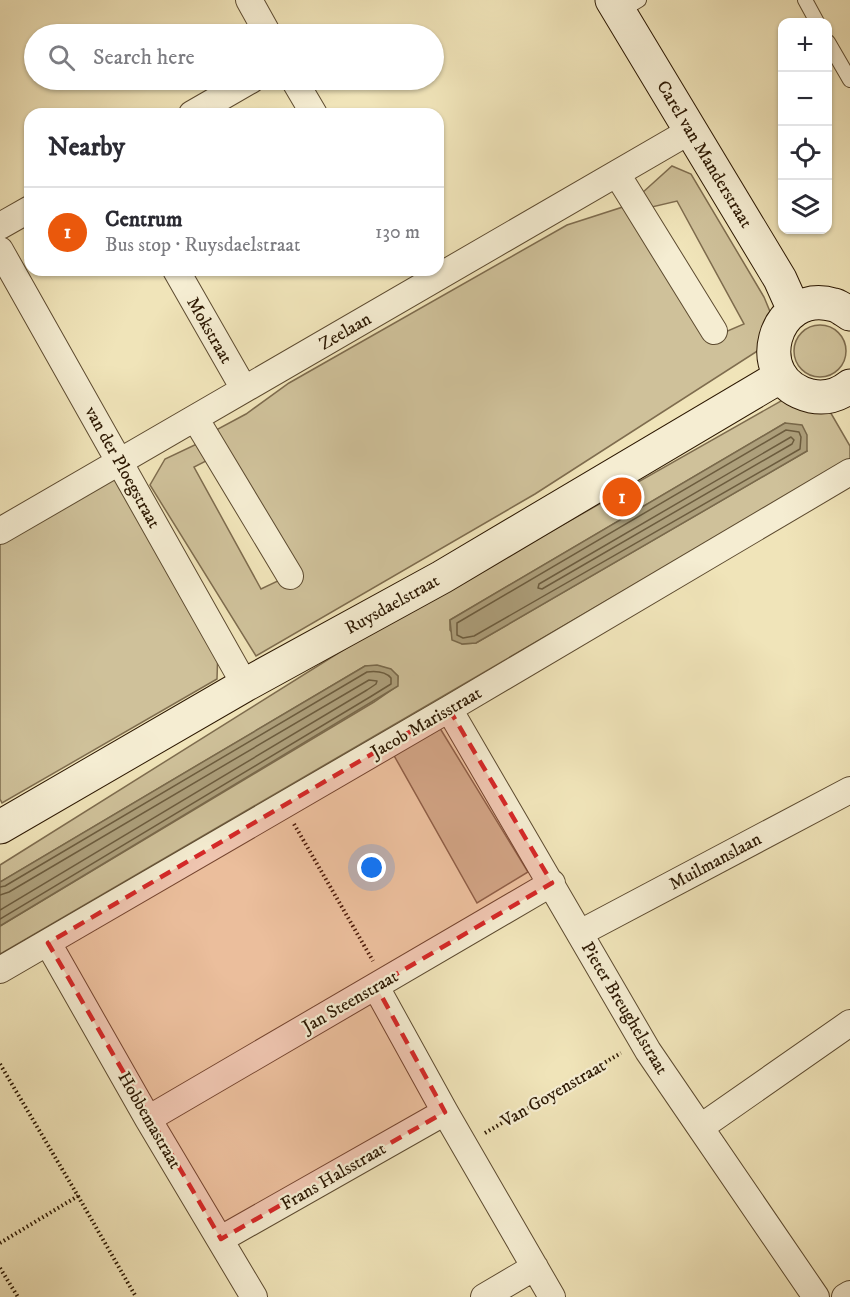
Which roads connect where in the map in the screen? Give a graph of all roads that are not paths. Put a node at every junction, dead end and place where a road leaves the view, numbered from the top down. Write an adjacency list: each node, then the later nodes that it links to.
1 (249, 0): 5 (street)
2 (805, 0): 4 (lane)
3 (624, 4): 12 (street, Carel van Manderstraat)
4 (815, 18)
5 (262, 24)
6 (832, 49): 7 (lane)
7 (850, 80)
8 (234, 90): 10 (street)
9 (300, 90): 11 (street)
10 (202, 108)
11 (310, 108)
12 (690, 131): 13 (street, Zeelaan); 20 (street, Carel van Manderstraat)
13 (617, 174): 17 (street, Zeelaan); 22 (street)
14 (24, 212): 15 (street)
15 (0, 226)
16 (0, 250): 27 (street, van der Ploegstraat)
17 (444, 263)
18 (179, 276): 24 (street, Mokstraat)
19 (414, 279): 24 (street, Zeelaan)
20 (794, 310): 21 (street); 23 (street)
21 (850, 314)
22 (714, 331)
23 (781, 376): 25 (street); 31 (street, Ruysdaelstraat)
24 (244, 389): 26 (street, Zeelaan)
25 (848, 393)
26 (195, 418): 27 (street, Zeelaan); 30 (street)
27 (120, 462): 29 (street, Zeelaan); 31 (street, van der Ploegstraat)
28 (850, 472): 32 (street, Jacob Marisstraat)
29 (0, 531)
30 (290, 576)
31 (245, 685): 34 (street, Ruysdaelstraat)
32 (449, 708): 35 (street, Pieter Breughelstraat); 37 (street, Jacob Marisstraat)
33 (850, 790): 36 (street, Muilmanslaan)
34 (0, 827)
35 (552, 883): 36 (street, Pieter Breughelstraat); 39 (street, Jan Steenstraat)
36 (580, 933): 43 (street, Pieter Breughelstraat)
37 (48, 943): 38 (street, Jacob Marisstraat); 42 (street, Hobbemastraat)
38 (0, 970)
39 (381, 984): 41 (street); 42 (street, Jan Steenstraat)
40 (850, 1023): 43 (street)
41 (445, 1112): 44 (street, Frans Halsstraat); 45 (street)
42 (148, 1119): 44 (street, Hobbemastraat)
43 (701, 1127): 50 (street, Pieter Breughelstraat)
44 (221, 1239): 47 (street, Hobbemastraat)
45 (535, 1267): 48 (street); 49 (street)
46 (850, 1294): 51 (street)
47 (254, 1297)
48 (484, 1297)
49 (552, 1297)
50 (816, 1297)
51 (845, 1297)

